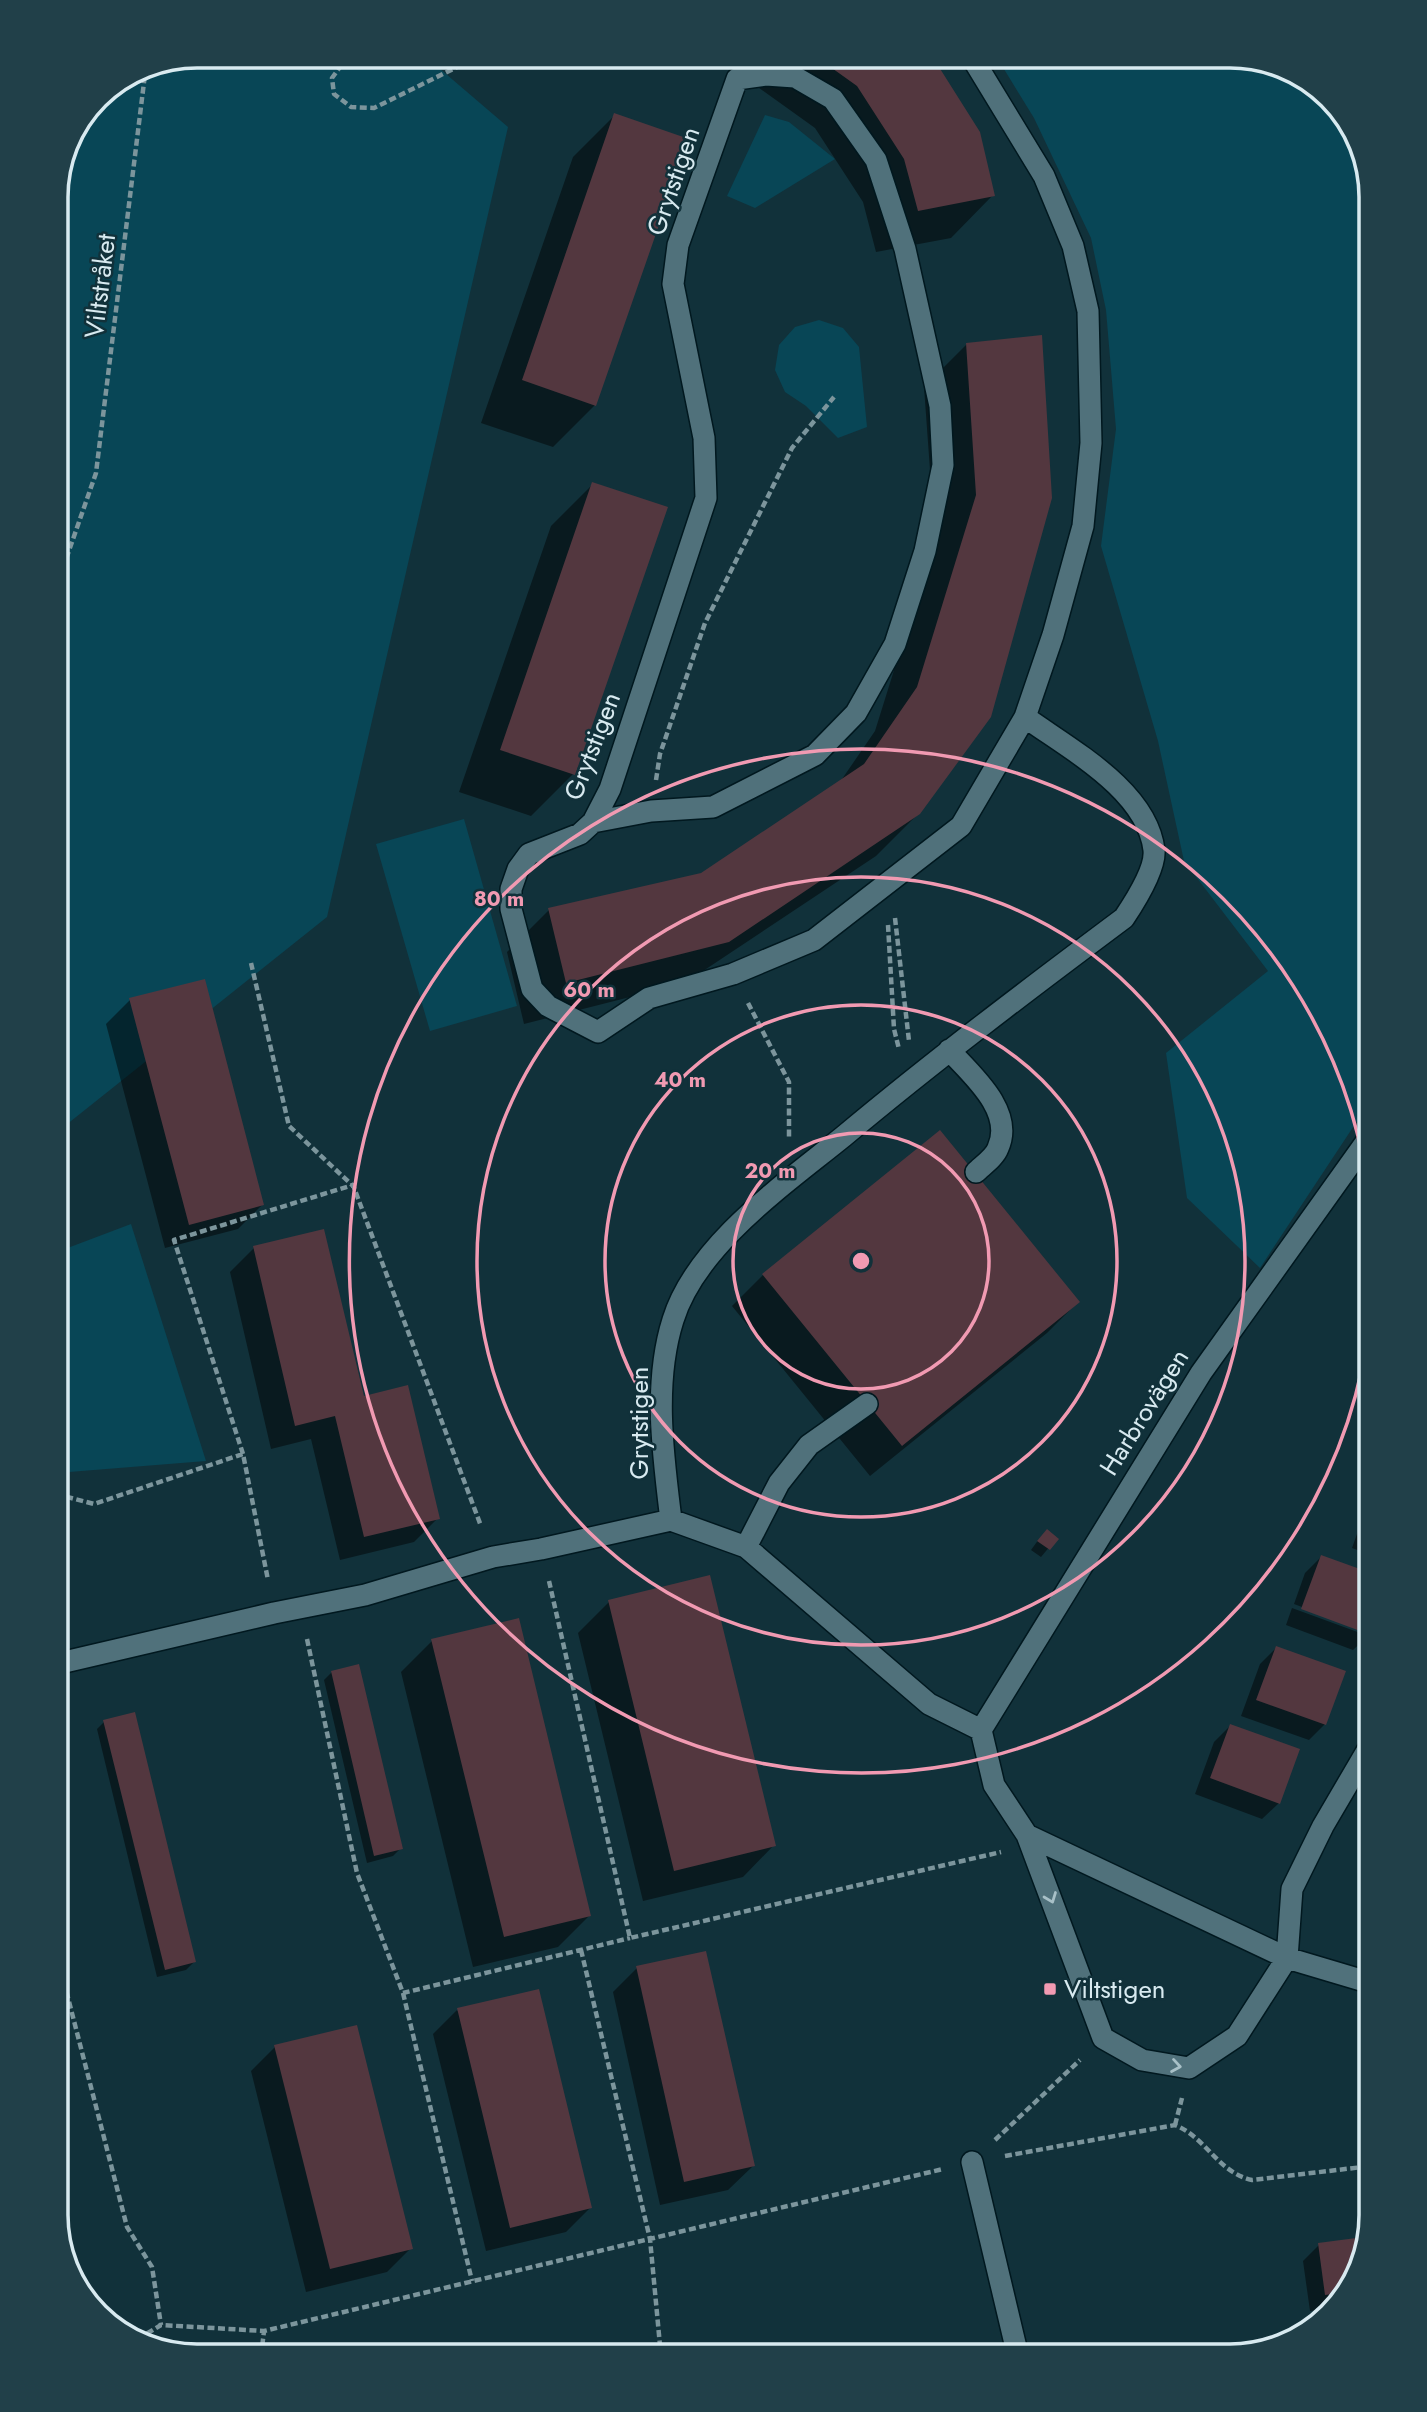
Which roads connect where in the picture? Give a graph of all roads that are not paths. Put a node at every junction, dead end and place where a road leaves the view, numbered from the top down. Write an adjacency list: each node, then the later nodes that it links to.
1 (979, 69): 2 (street, Grytstigen)
2 (1025, 717): 3 (street, Grytstigen); 4 (street, Grytstigen)
3 (593, 822): 3 (street, Grytstigen)
4 (949, 1050): 6 (street); 8 (street, Grytstigen)
5 (1359, 1152): 11 (street, Harbrovägen)
6 (976, 1172)
7 (867, 1404): 9 (street)
8 (671, 1520): 9 (street); 10 (street)
9 (746, 1547): 11 (street)
10 (68, 1661)
11 (981, 1730): 13 (street)
12 (1359, 1764): 14 (street)
13 (1027, 1835): 14 (street); 14 (street, one-way to 14)
14 (1287, 1958): 15 (street)
15 (1359, 1979)
16 (972, 2162): 17 (street)
17 (1015, 2344)

